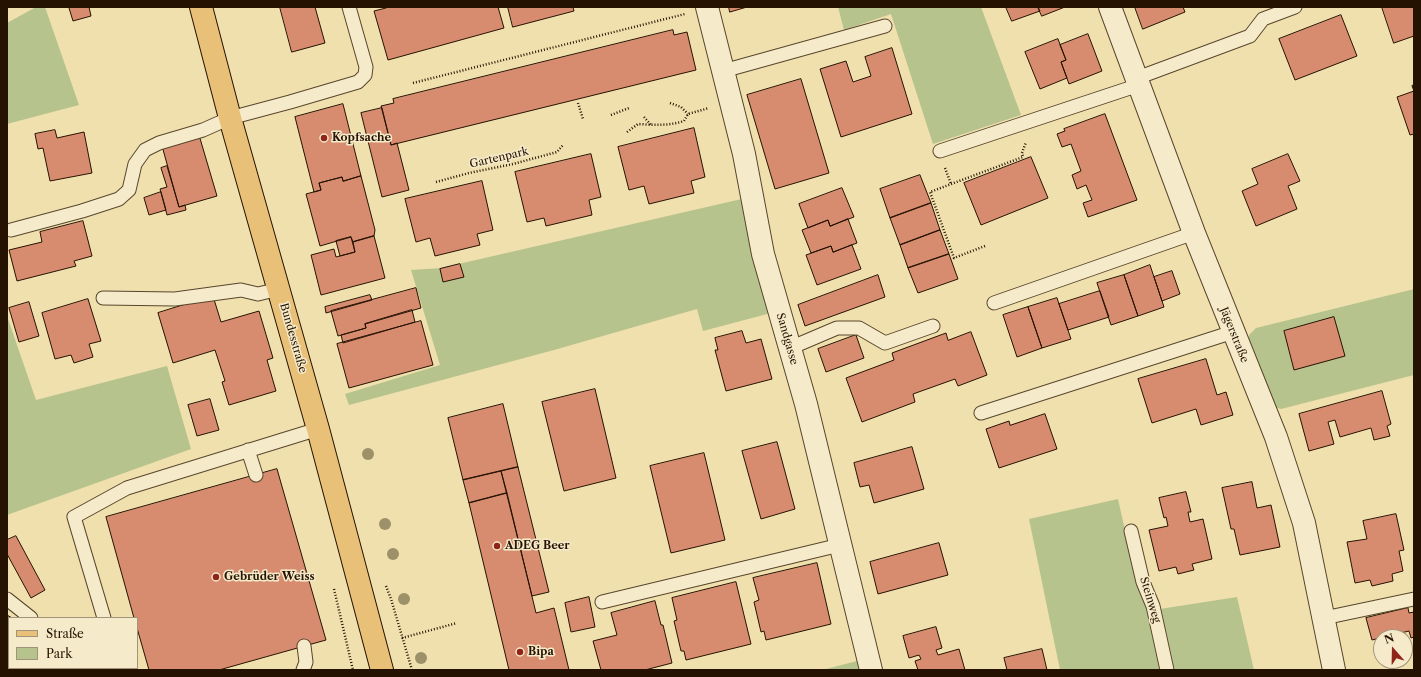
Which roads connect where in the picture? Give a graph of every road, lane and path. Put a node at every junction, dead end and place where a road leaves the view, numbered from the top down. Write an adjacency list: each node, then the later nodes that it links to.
1 (201, 7): 17 (main road, Bundesstraße)
2 (348, 7): 17 (lane)
3 (1110, 7): 8 (street, Jägerstraße)
4 (1295, 7): 8 (lane)
5 (707, 8): 7 (street, Sandgasse); 9 (path)
6 (885, 26): 7 (lane)
7 (723, 71): 12 (street, Sandgasse)
8 (1138, 81): 23 (lane); 26 (street, Jägerstraße)
9 (413, 83)
10 (578, 103): 18 (path)
11 (670, 103): 15 (path)
12 (731, 103): 15 (path); 33 (street, Sandgasse)
13 (629, 108): 14 (path)
14 (612, 114)
15 (688, 114): 19 (path)
16 (644, 117): 19 (path)
17 (230, 118): 25 (lane); 28 (main road, Bundesstraße)
18 (583, 119)
19 (651, 125): 20 (path)
20 (627, 132)
21 (1028, 139): 27 (path)
22 (563, 145): 24 (path, Gartenpark)
23 (940, 151)
24 (436, 182)
25 (11, 230)
26 (1194, 233): 30 (lane); 32 (street, Jägerstraße)
27 (986, 246)
28 (279, 289): 29 (lane); 35 (main road, Bundesstraße)
29 (103, 298)
30 (994, 303)
31 (933, 326): 33 (lane)
32 (1233, 332): 34 (lane); 45 (street, Jägerstraße)
33 (790, 348): 39 (street, Sandgasse)
34 (981, 413)
35 (318, 429): 36 (lane); 50 (main road, Bundesstraße)
36 (248, 450): 37 (lane); 44 (lane)
37 (256, 475)
38 (1131, 531): 52 (lane, Steinweg)
39 (840, 545): 42 (lane); 51 (street, Sandgasse)
40 (7, 599): 43 (lane)
41 (1414, 599): 45 (lane)
42 (602, 602)
43 (29, 617)
44 (104, 617)
45 (1324, 618): 53 (street, Jägerstraße)
46 (458, 623): 47 (path)
47 (402, 638)
48 (304, 646): 49 (lane)
49 (303, 670)
50 (382, 670)
51 (872, 670)
52 (1167, 670)
53 (1334, 670)

